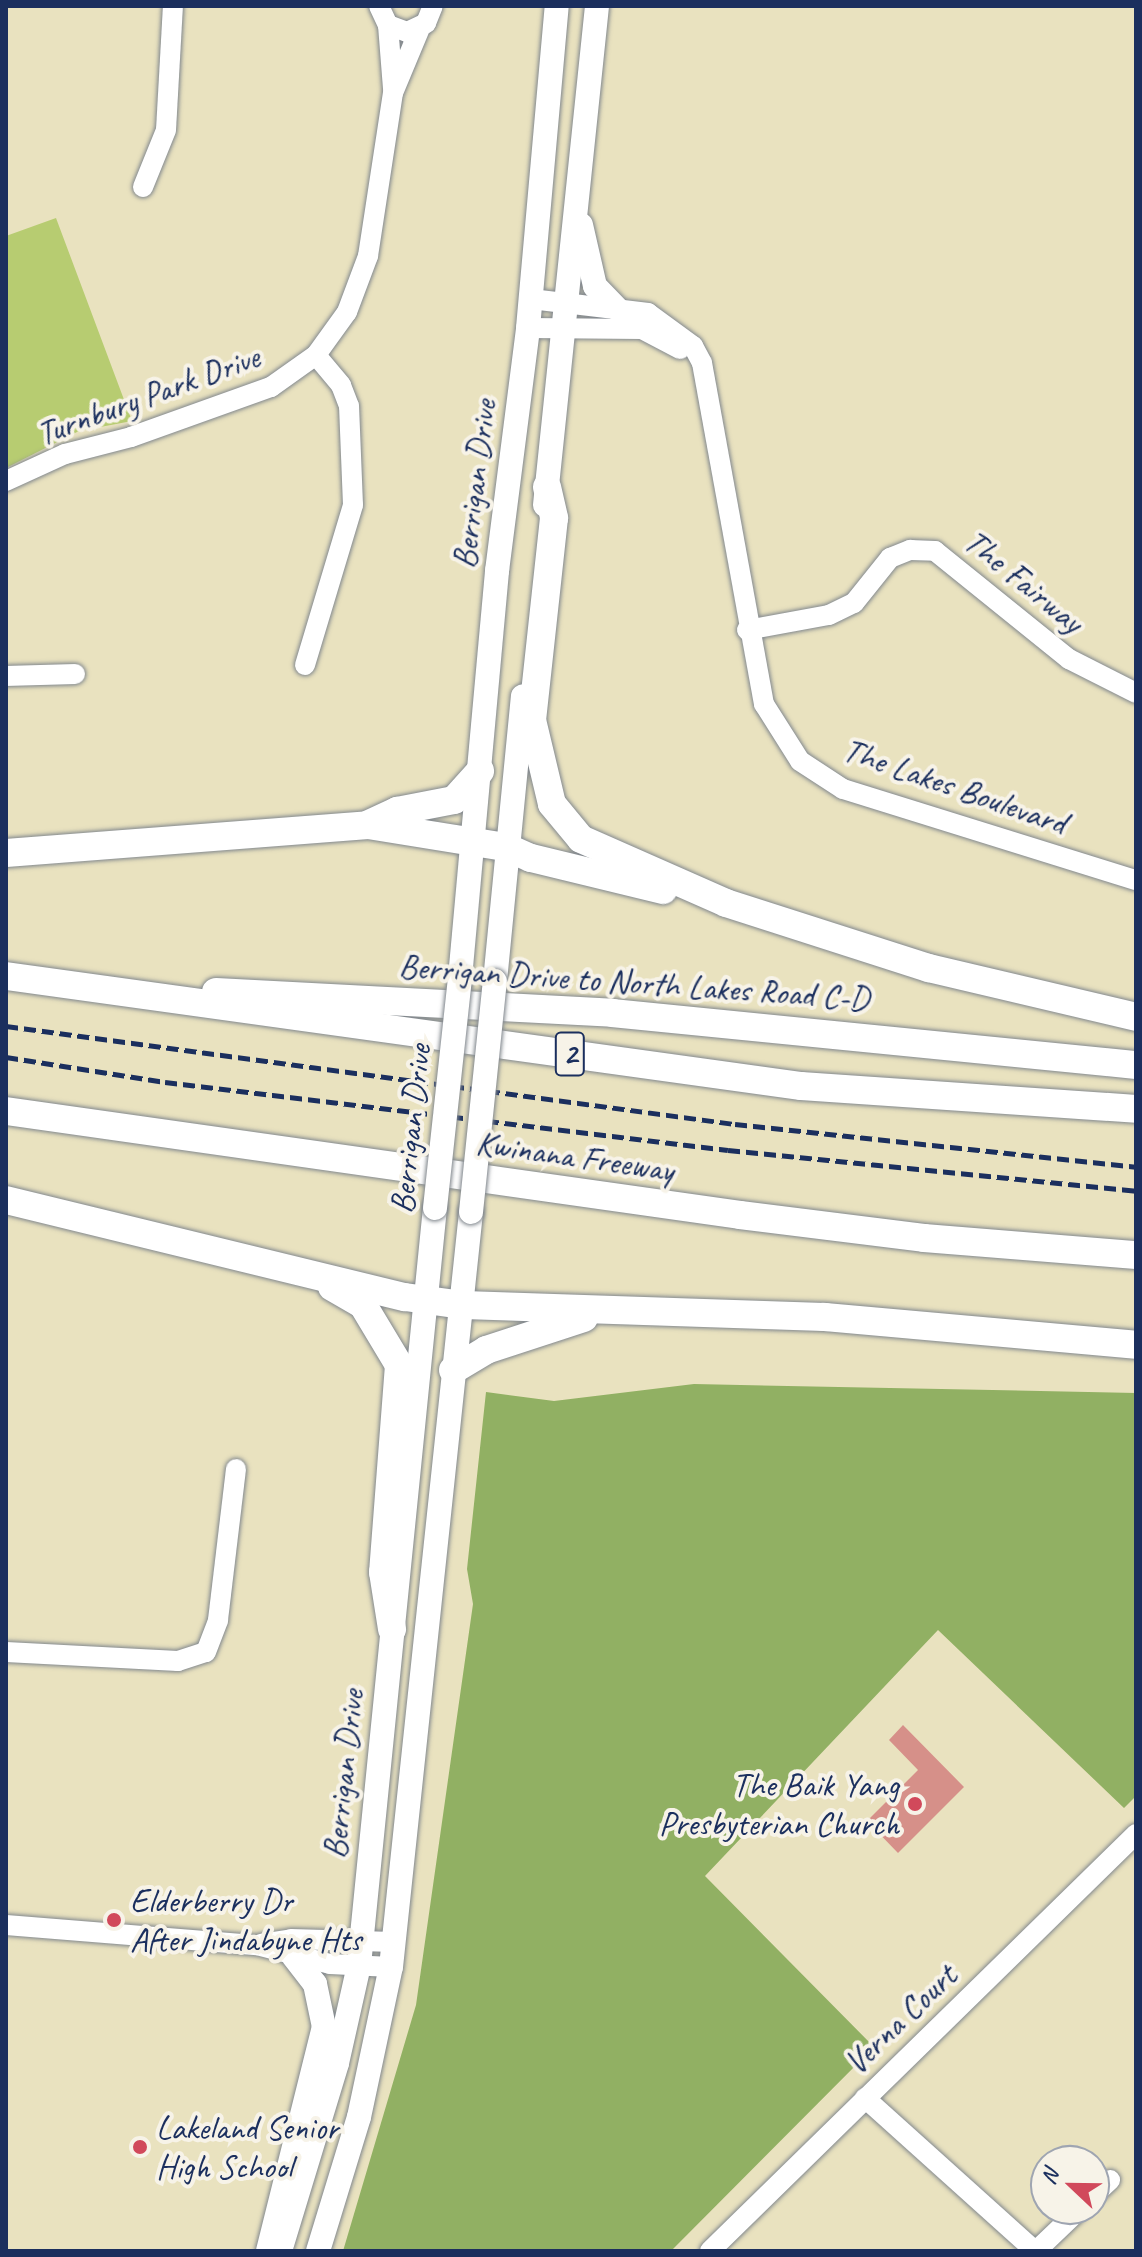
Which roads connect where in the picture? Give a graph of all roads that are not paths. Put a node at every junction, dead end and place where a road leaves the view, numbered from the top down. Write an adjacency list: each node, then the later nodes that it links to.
1 (173, 6): 11 (street)
2 (364, 6): 7 (street)
3 (433, 6): 8 (street, Turnbury Park Drive)
4 (541, 6): 9 (main road)
5 (557, 6): 9 (main road, Berrigan Drive)
6 (597, 6): 12 (main road, Berrigan Drive)
7 (383, 17): 8 (street); 10 (street, Turnbury Park Drive)
8 (420, 28): 10 (street, Turnbury Park Drive)
9 (551, 62): 13 (main road, Berrigan Drive)
10 (393, 93): 18 (street, Turnbury Park Drive)
11 (143, 187)
12 (578, 211): 14 (main road, Berrigan Drive); 15 (main road)
13 (531, 299): 14 (street, The Lakes Boulevard); 16 (main road, Berrigan Drive)
14 (563, 303): 15 (street, The Lakes Boulevard); 17 (main road, Berrigan Drive)
15 (616, 308): 19 (street, The Lakes Boulevard)
16 (528, 328): 17 (street, The Lakes Boulevard); 27 (main road, Berrigan Drive)
17 (560, 330): 19 (street, The Lakes Boulevard); 21 (main road, Berrigan Drive)
18 (316, 355): 20 (street, Turnbury Park Drive); 23 (street)
19 (706, 394): 22 (street, The Lakes Boulevard)
20 (6, 481)
21 (547, 487): 30 (main road, Berrigan Drive); 34 (highway)
22 (747, 630): 26 (street, The Fairway); 33 (street, The Lakes Boulevard)
23 (305, 665)
24 (75, 674): 25 (street)
25 (6, 676)
26 (1136, 693)
27 (480, 771): 28 (highway); 29 (main road, Berrigan Drive)
28 (368, 825): 29 (highway); 31 (highway)
29 (472, 841): 30 (highway); 46 (main road, Berrigan Drive, bridge)
30 (506, 847): 34 (highway); 47 (main road, Berrigan Drive, bridge)
31 (6, 853)
32 (1136, 858): 33 (street)
33 (1133, 880)
34 (726, 903): 37 (highway)
35 (6, 976): 36 (highway, 2)
36 (124, 993): 38 (highway, Berrigan Drive to North Lakes Road C-D); 39 (highway, 2)
37 (1136, 1017)
38 (1136, 1065)
39 (1136, 1109)
40 (6, 1111): 42 (highway, Kwinana Freeway)
41 (6, 1200): 45 (highway)
42 (1107, 1253): 43 (highway, Kwinana Freeway); 44 (highway)
43 (1136, 1255)
44 (1136, 1264)
45 (310, 1274): 46 (highway); 52 (highway)
46 (426, 1298): 47 (highway); 52 (main road, Berrigan Drive)
47 (463, 1305): 48 (highway); 50 (main road, Berrigan Drive)
48 (611, 1311): 49 (highway); 50 (highway)
49 (1136, 1345)
50 (453, 1370): 56 (main road, Berrigan Drive)
51 (236, 1469): 53 (street)
52 (392, 1629): 58 (main road, Berrigan Drive)
53 (6, 1652)
54 (1136, 1834): 61 (street, Verna Court)
55 (6, 1925): 57 (street)
56 (394, 1942): 58 (street); 60 (main road, Berrigan Drive)
57 (257, 1945): 58 (street); 59 (street)
58 (360, 1953): 59 (street); 60 (street); 64 (main road, Berrigan Drive)
59 (294, 1957): 63 (main road)
60 (391, 1967): 65 (main road, Berrigan Drive)
61 (865, 2098): 66 (street, Verna Court); 67 (street)
62 (1063, 2225): 67 (street)
63 (268, 2251)
64 (280, 2251)
65 (318, 2251)
66 (710, 2251)
67 (1036, 2251)

